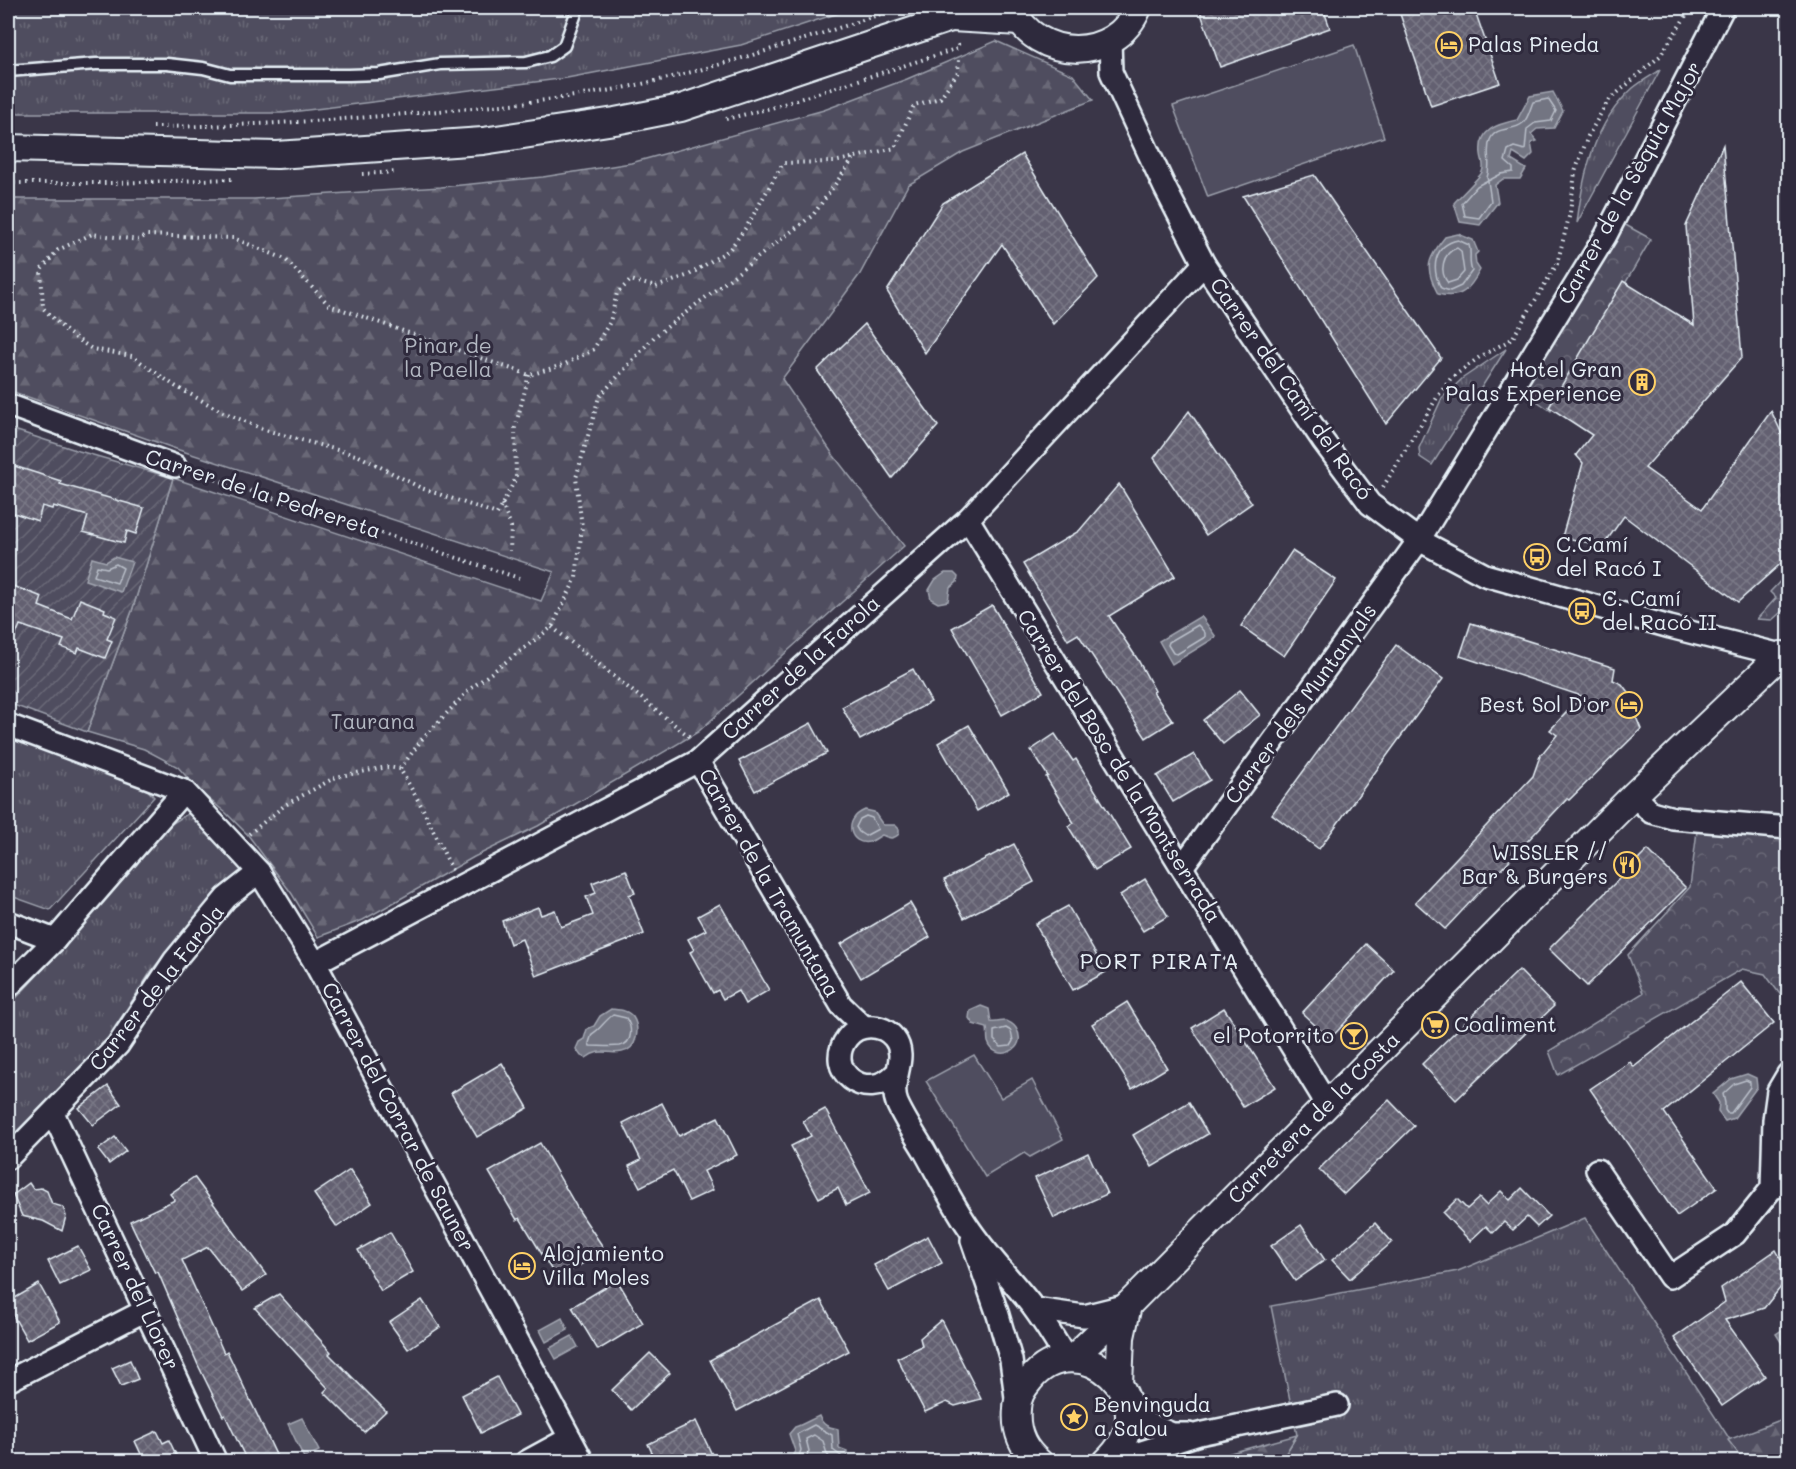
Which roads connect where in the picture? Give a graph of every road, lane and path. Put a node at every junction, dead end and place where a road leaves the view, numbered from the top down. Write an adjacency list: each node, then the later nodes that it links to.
1 (578, 8): 11 (lane)
2 (897, 8): 13 (path)
3 (1138, 8): 8 (street)
4 (1691, 8): 21 (path)
5 (1723, 8): 23 (street, Carrer de la Sèquia Major)
6 (963, 13): 7 (street); 14 (street)
7 (1016, 15): 9 (street)
8 (1110, 40): 9 (street); 12 (street, Carrer del Camí del Racó)
9 (1083, 50): 12 (street, Carrer del Camí del Racó)
10 (959, 60): 15 (path)
11 (8, 71)
12 (1111, 72): 16 (street, Carrer del Camí del Racó)
13 (151, 127)
14 (8, 148)
15 (855, 157): 17 (path); 26 (path)
16 (1204, 264): 21 (street, Carrer del Camí del Racó); 22 (street, Carrer de la Farola)
17 (529, 375): 20 (path); 20 (path)
18 (8, 405): 19 (street, Carrer de la Pedrereta)
19 (175, 466): 25 (path, Carrer de la Pedrereta)
20 (502, 504): 24 (path)
21 (1370, 504): 23 (street, Carrer del Camí del Racó)
22 (968, 519): 30 (street, Carrer de la Farola); 36 (street, Carrer del Bosc de la Montserrada)
23 (1419, 540): 27 (street, Carrer del Camí del Racó); 36 (street, Carrer dels Muntanyals)
24 (510, 551)
25 (519, 578)
26 (552, 627): 29 (path); 31 (path)
27 (1785, 655): 33 (street, Carretera de la Costa)
28 (8, 725): 32 (street)
29 (690, 737)
30 (698, 761): 38 (street, Carrer de la Farola); 43 (street, Carrer de la Tramuntana)
31 (400, 770): 35 (path); 38 (path)
32 (184, 791): 35 (street, Carrer del Corrar de Sauner); 40 (street)
33 (1634, 795): 34 (street); 48 (street, Carretera de la Costa)
34 (1788, 828)
35 (234, 845): 37 (street, Carrer del Corrar de Sauner)
36 (1182, 867): 48 (street, Carrer del Bosc de la Montserrada)
37 (259, 872): 41 (street, Carrer del Corrar de Sauner); 49 (street, Carrer de la Farola)
38 (460, 887): 41 (street, Carrer de la Farola)
39 (8, 922): 40 (street)
40 (55, 940): 42 (street)
41 (315, 963): 66 (street, Carrer del Corrar de Sauner)
42 (8, 987)
43 (856, 1032): 44 (street); 46 (street)
44 (895, 1074): 46 (street); 47 (street)
45 (1788, 1074): 50 (street)
46 (870, 1087): 47 (street)
47 (896, 1101): 55 (street)
48 (1328, 1104): 56 (street, Carretera de la Costa)
49 (53, 1113): 52 (street, Carrer de la Farola); 58 (street, Carrer del Llorer)
50 (1773, 1128): 51 (street); 54 (street)
51 (1788, 1149)
52 (8, 1158)
53 (1597, 1170): 54 (street)
54 (1780, 1186)
55 (967, 1225): 57 (street); 63 (street)
56 (1128, 1305): 57 (street); 59 (street, Carretera de la Costa); 61 (street)
57 (1035, 1309): 59 (street)
58 (146, 1310): 60 (street); 68 (street, Carrer del Llorer)
59 (1069, 1360): 61 (street); 63 (street)
60 (8, 1381)
61 (1119, 1384): 64 (street)
62 (1337, 1405): 65 (street)
63 (1017, 1406): 67 (street)
64 (1130, 1416): 65 (street); 71 (street)
65 (1199, 1434): 71 (street)
66 (570, 1437): 69 (street); 70 (street, Carrer del Corrar de Sauner)
67 (1034, 1459)
68 (216, 1461)
69 (526, 1461)
70 (583, 1461)
71 (1108, 1461)

